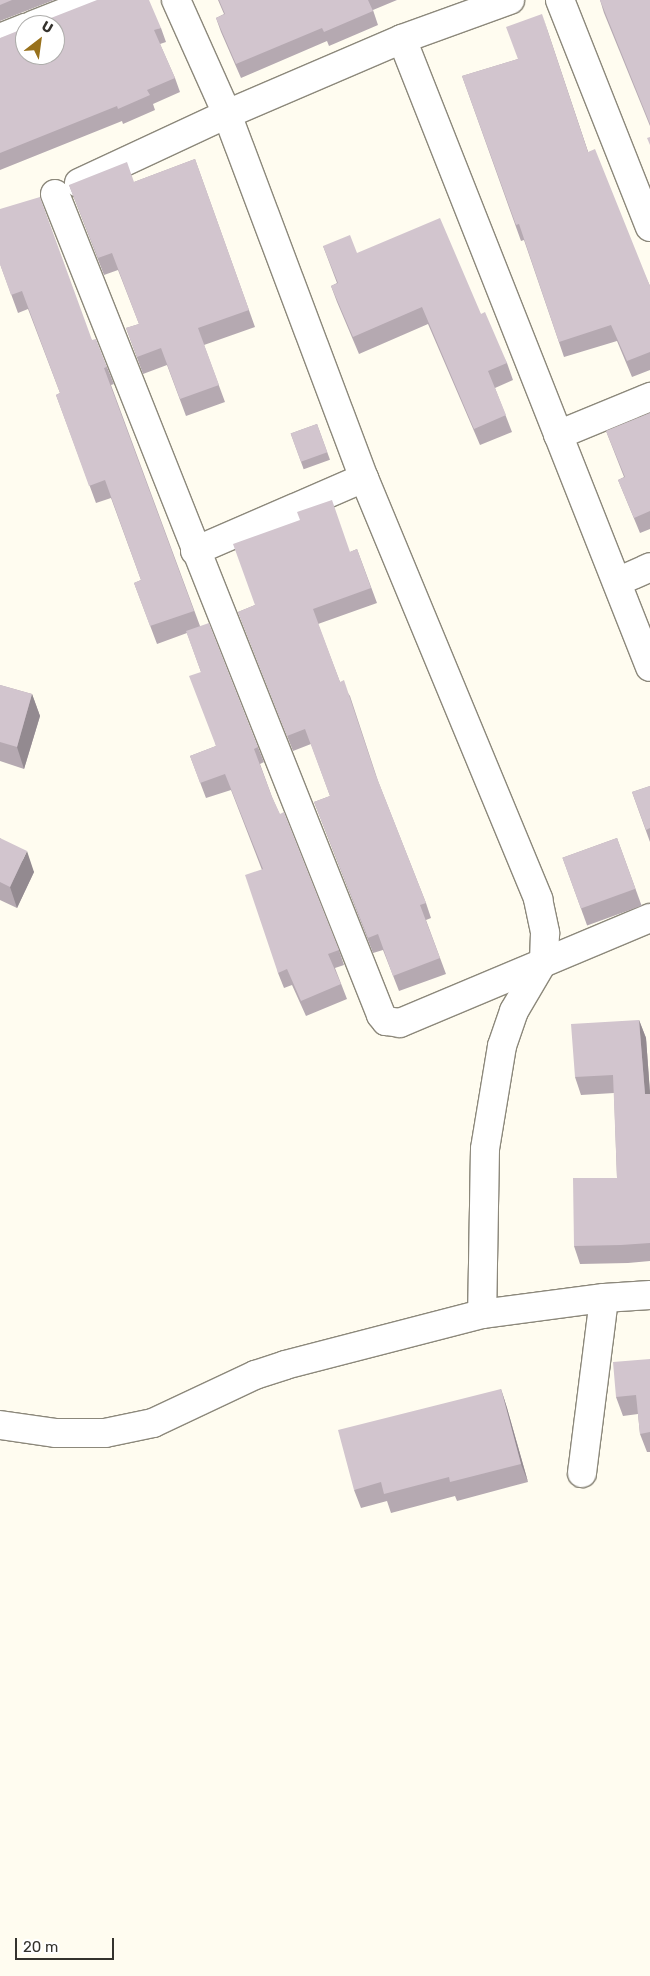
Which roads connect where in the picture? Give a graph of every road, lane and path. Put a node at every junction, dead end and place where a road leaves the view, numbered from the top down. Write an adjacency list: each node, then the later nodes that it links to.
1 (96, 0): 5 (street)
2 (176, 0): 9 (street)
3 (510, 0): 8 (street)
4 (560, 0): 12 (street)
5 (58, 15)
6 (15, 32): 7 (street)
7 (0, 38)
8 (402, 39): 9 (street); 14 (street)
9 (227, 114): 10 (street); 15 (street)
10 (55, 194): 11 (street); 16 (street)
11 (28, 205)
12 (650, 224)
13 (650, 396): 14 (street)
14 (558, 435): 18 (street)
15 (364, 478): 16 (street); 21 (street)
16 (195, 551): 21 (street)
17 (650, 567): 18 (street)
18 (617, 582): 19 (street)
19 (650, 666)
20 (650, 918): 21 (street)
21 (544, 960): 24 (street)
22 (650, 1295): 23 (street)
23 (604, 1298): 24 (street); 26 (street)
24 (482, 1314): 25 (street)
25 (0, 1425)
26 (582, 1473)

